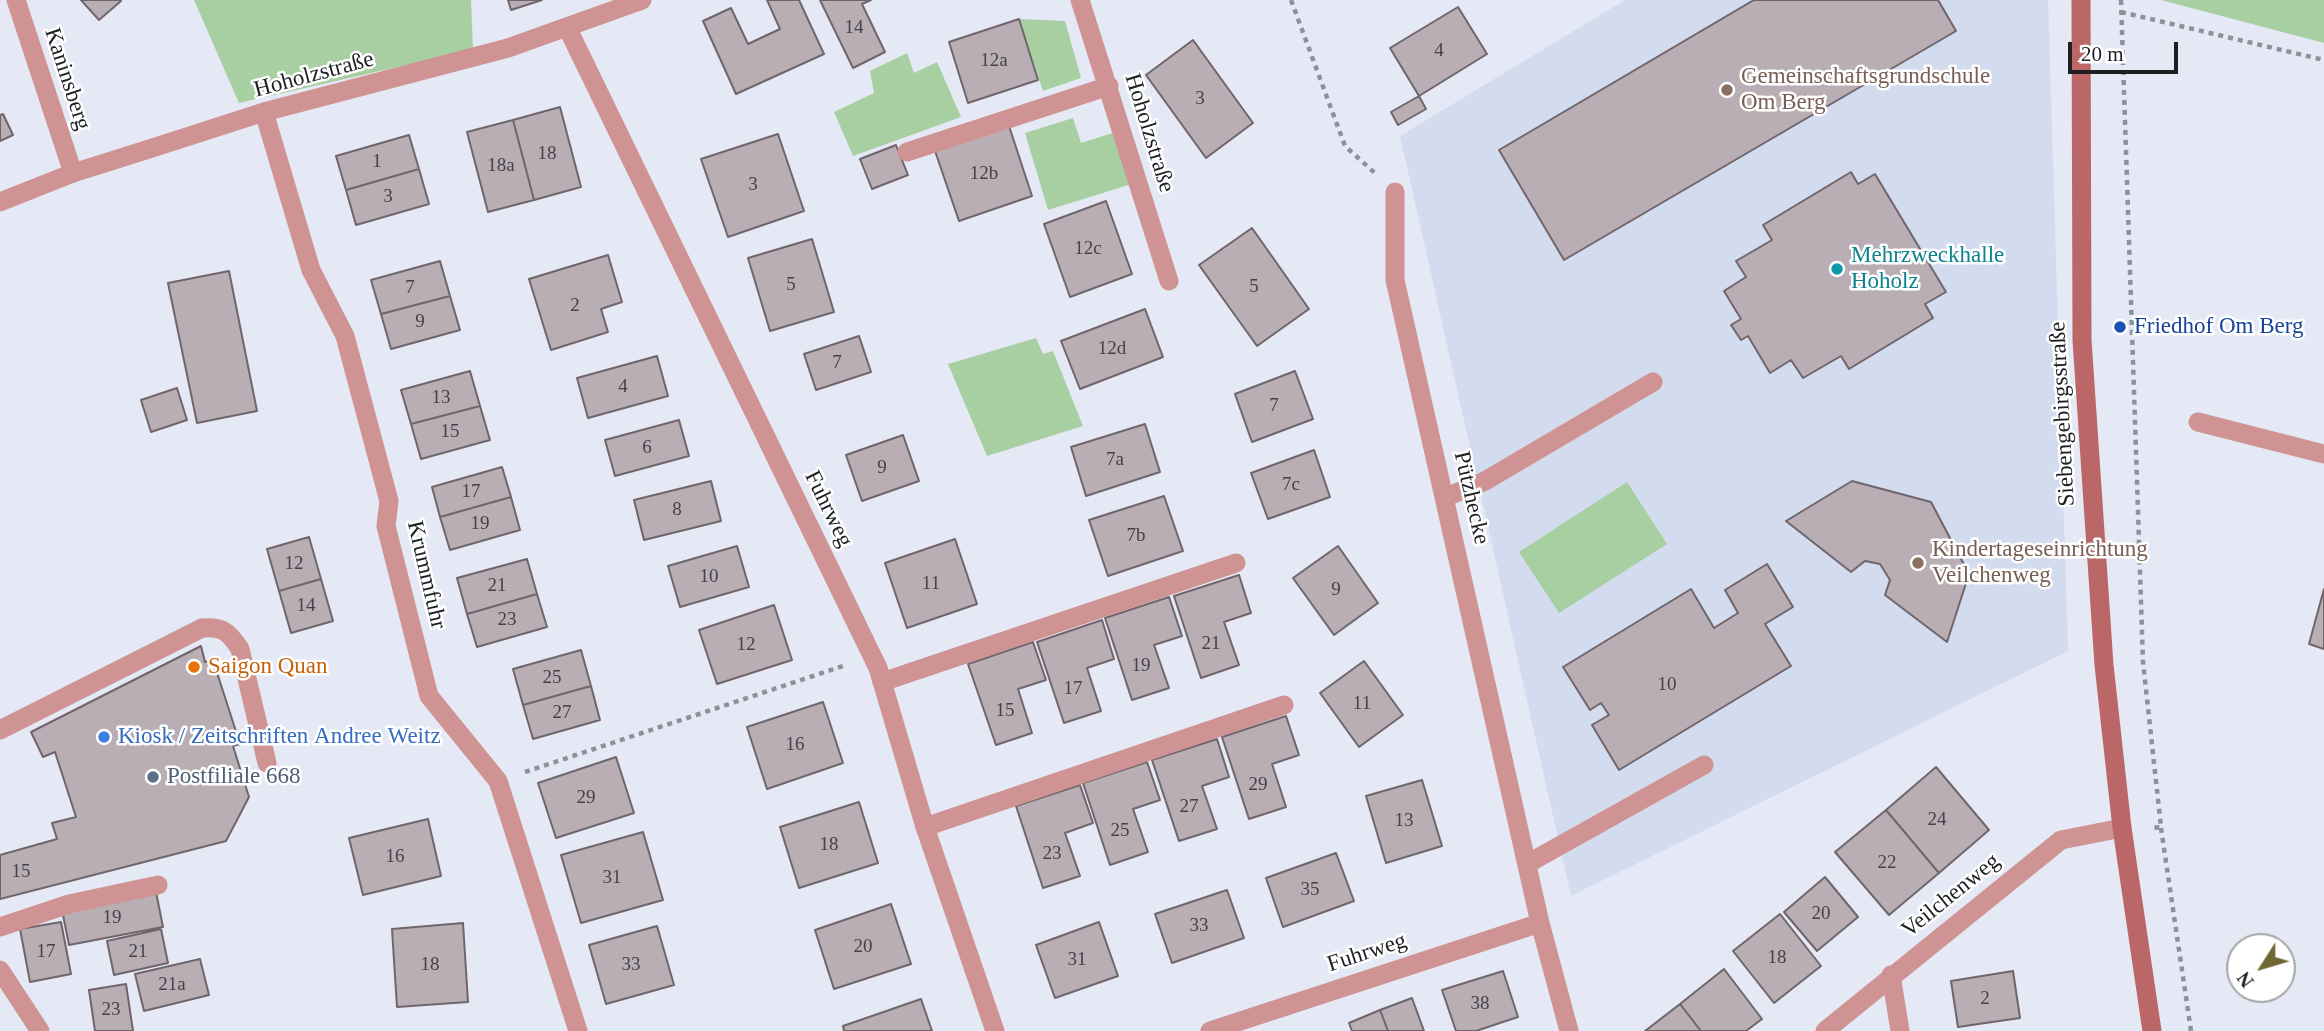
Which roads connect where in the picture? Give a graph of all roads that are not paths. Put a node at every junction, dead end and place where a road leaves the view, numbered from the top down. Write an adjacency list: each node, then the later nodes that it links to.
1 (16, 0): 9 (street, Kaninsberg)
2 (642, 0): 5 (street, Hoholzstraße)
3 (1080, 0): 6 (street, Hoholzstraße)
4 (2081, 0): 24 (main road, Siebengebirgsstraße)
5 (567, 27): 7 (street, Hoholzstraße); 18 (street, Fuhrweg)
6 (1109, 86): 8 (street); 12 (street, Hoholzstraße)
7 (264, 112): 9 (street, Hoholzstraße); 32 (street, Krummfuhr)
8 (906, 152)
9 (73, 173): 11 (street, Hoholzstraße)
10 (1395, 192): 16 (street, Pützhecke)
11 (0, 202)
12 (1169, 281)
13 (1653, 382): 16 (street)
14 (2198, 422): 15 (street)
15 (2324, 454)
16 (1446, 497): 25 (street, Pützhecke)
17 (1236, 562): 18 (street)
18 (882, 682): 23 (street, Fuhrweg)
19 (1284, 705): 23 (street)
20 (0, 730): 21 (street)
21 (267, 763)
22 (1704, 765): 25 (street)
23 (925, 827): 33 (street, Fuhrweg)
24 (2122, 828): 30 (street, Veilchenweg); 38 (main road, Siebengebirgsstraße)
25 (1527, 864): 27 (street, Pützhecke)
26 (158, 885): 28 (street)
27 (1540, 922): 34 (street, Fuhrweg); 35 (street, Pützhecke)
28 (0, 927)
29 (0, 970): 31 (street)
30 (1891, 975): 36 (street, Veilchenweg); 37 (street)
31 (40, 1031)
32 (578, 1031)
33 (995, 1031)
34 (1210, 1031)
35 (1569, 1031)
36 (1825, 1031)
37 (1900, 1031)
38 (2152, 1031)

